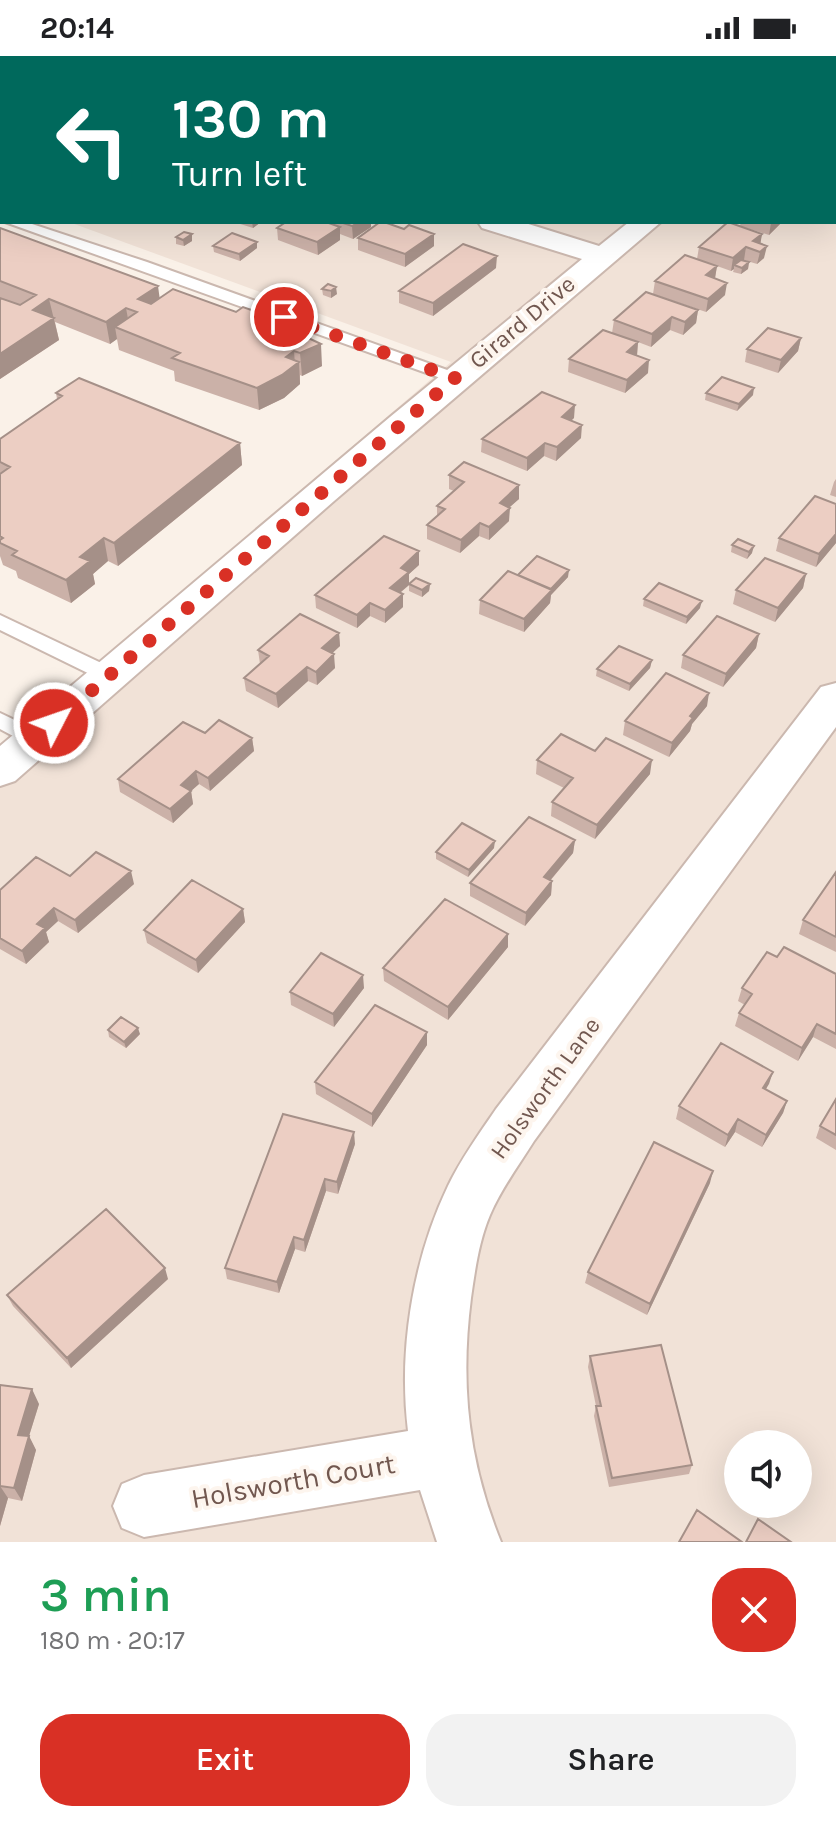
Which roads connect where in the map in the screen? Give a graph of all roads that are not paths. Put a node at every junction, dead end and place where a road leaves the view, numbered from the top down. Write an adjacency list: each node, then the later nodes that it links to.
1 (18, 224): 5 (lane)
2 (498, 224): 4 (street)
3 (644, 224): 4 (street, Girard Drive)
4 (602, 256): 5 (street, Girard Drive)
5 (455, 378): 7 (street, Girard Drive)
6 (0, 622): 7 (lane)
7 (109, 675): 10 (street, Girard Drive)
8 (836, 697): 12 (street, Holsworth Lane)
9 (0, 720): 10 (lane)
10 (36, 739): 11 (street, Girard Drive)
11 (0, 770)
12 (442, 1456): 13 (street, Holsworth Court); 14 (street, Holsworth Lane)
13 (144, 1506)
14 (469, 1542)

